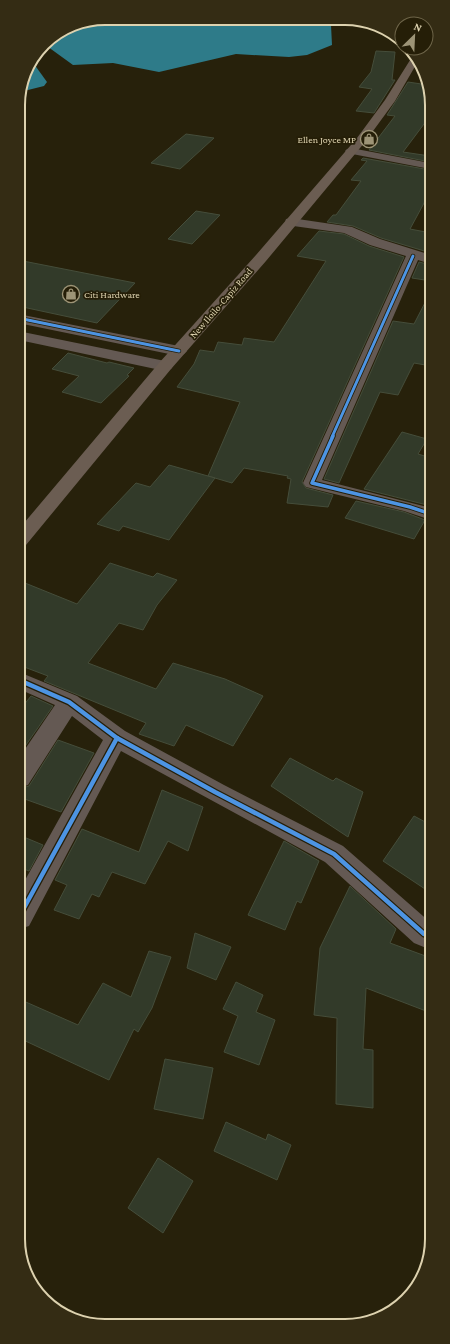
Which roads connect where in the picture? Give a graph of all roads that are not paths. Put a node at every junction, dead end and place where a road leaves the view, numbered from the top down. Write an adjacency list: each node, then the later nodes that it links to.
1 (413, 63): 2 (highway, New Iloilo-Capiz Road)
2 (351, 151): 3 (street); 4 (highway, New Iloilo-Capiz Road)
3 (425, 165)
4 (291, 222): 5 (street); 9 (highway, New Iloilo-Capiz Road)
5 (413, 256): 6 (street); 11 (street)
6 (425, 259)
7 (25, 319): 9 (street)
8 (25, 336): 10 (street)
9 (179, 351): 10 (highway, New Iloilo-Capiz Road)
10 (165, 366): 12 (highway, New Iloilo-Capiz Road)
11 (425, 512)
12 (25, 534)
13 (25, 683): 14 (street)
14 (69, 702): 15 (street); 16 (street)
15 (117, 738): 17 (street); 18 (street)
16 (25, 769)
17 (26, 891)
18 (425, 934)

